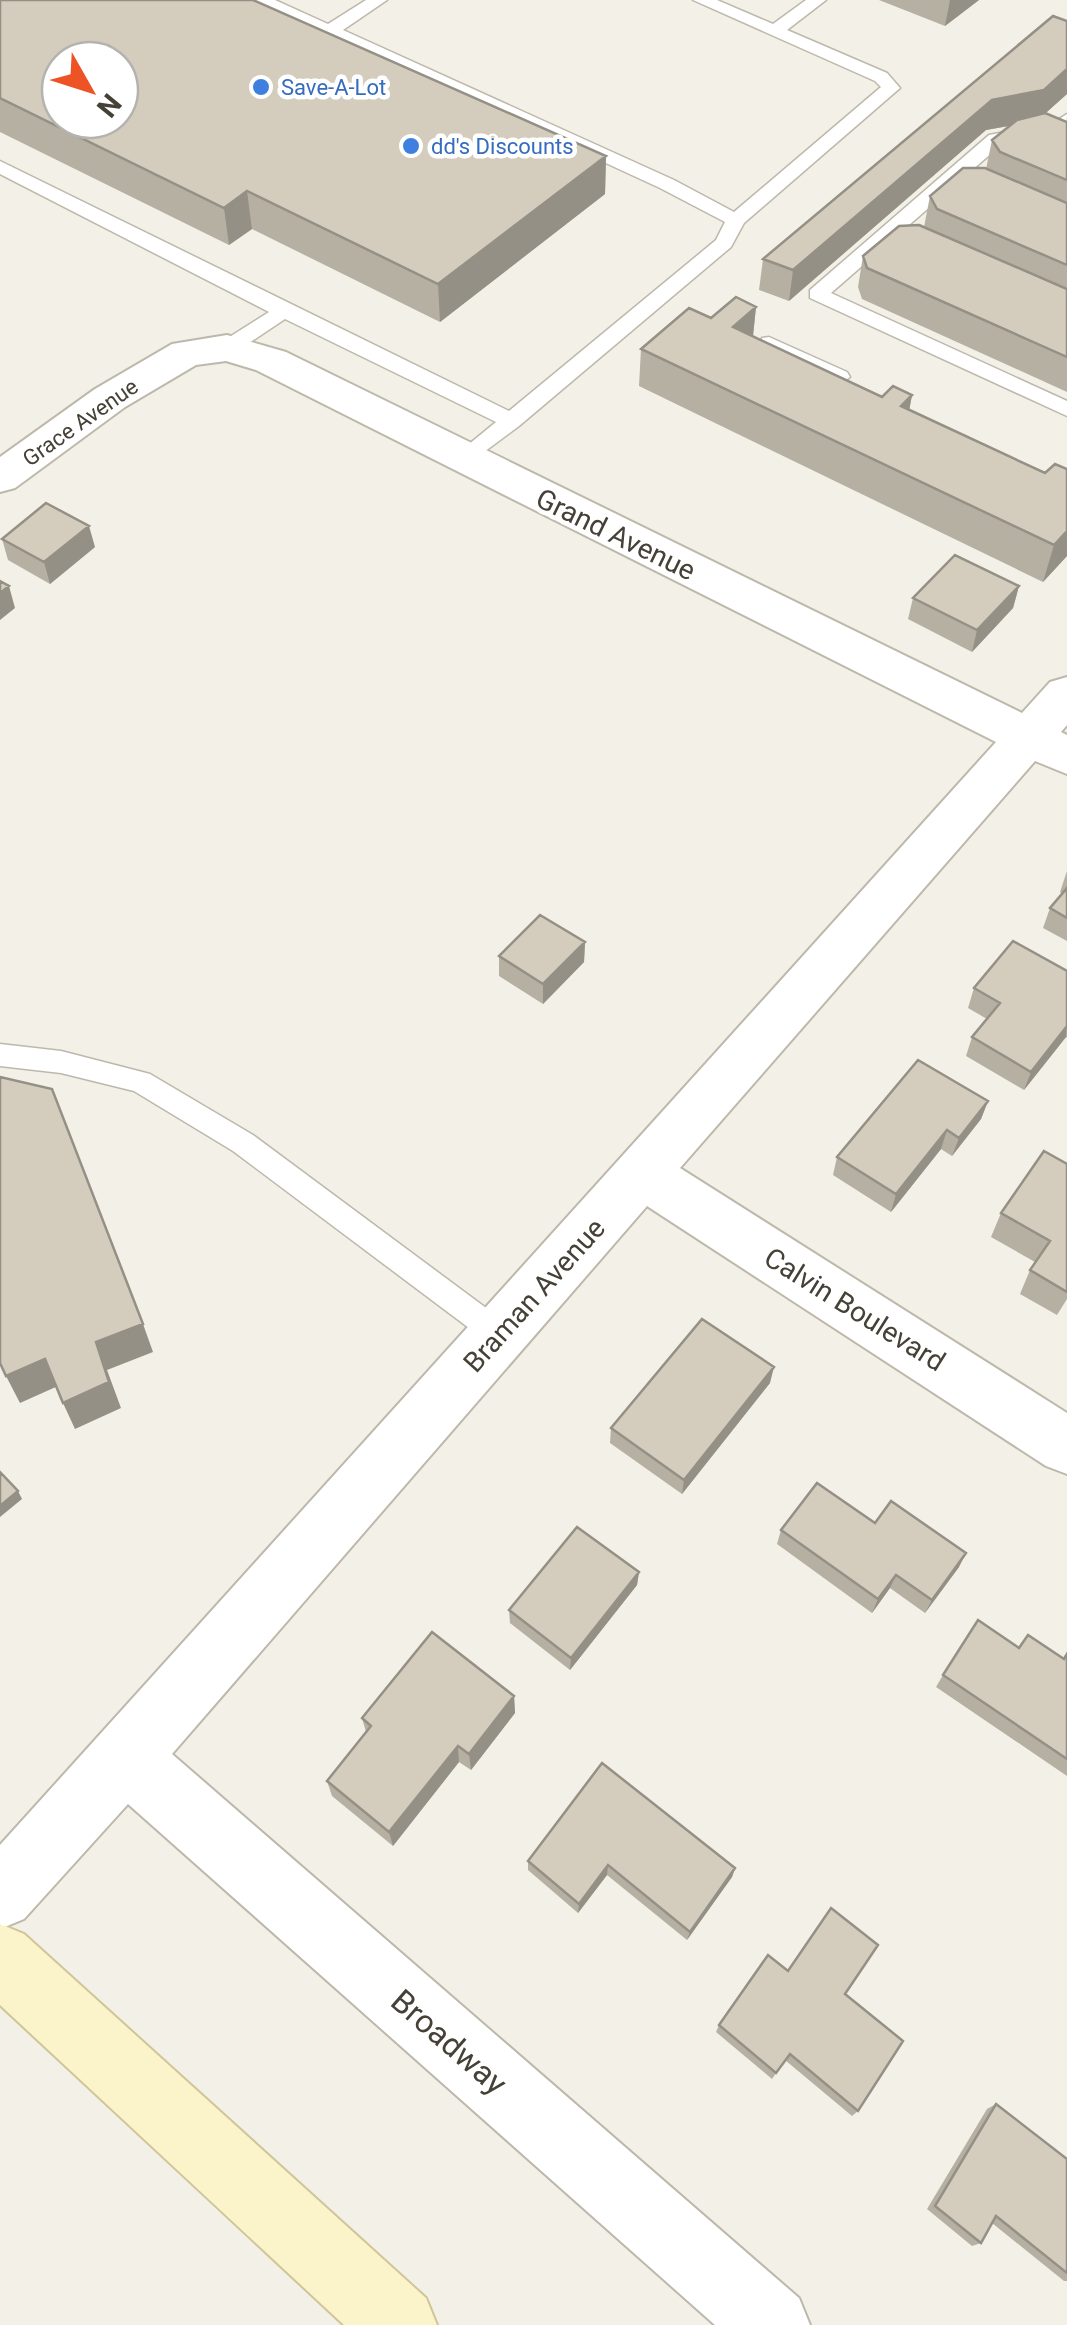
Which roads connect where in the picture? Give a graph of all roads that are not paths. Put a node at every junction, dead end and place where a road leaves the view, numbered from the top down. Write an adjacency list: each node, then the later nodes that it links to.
1 (261, 0): 5 (lane)
2 (378, 0): 5 (lane)
3 (702, 0): 6 (lane)
4 (817, 0): 6 (lane)
5 (330, 30): 11 (lane)
6 (774, 32): 11 (lane)
7 (1067, 120): 8 (lane)
8 (1034, 132): 9 (lane); 17 (lane)
9 (1067, 145)
10 (0, 167): 12 (lane)
11 (736, 220): 18 (lane)
12 (284, 311): 14 (lane); 18 (lane)
13 (769, 343): 16 (lane)
14 (227, 348): 15 (street, Grand Avenue); 19 (street, Grand Avenue)
15 (160, 368): 20 (street, Grace Avenue)
16 (856, 385)
17 (1067, 409)
18 (512, 420): 19 (lane)
19 (465, 459): 22 (street, Grand Avenue)
20 (0, 478)
21 (1067, 694): 22 (street, Braman Avenue)
22 (1048, 746): 24 (street, Braman Avenue)
23 (0, 1055): 25 (lane)
24 (642, 1174): 25 (street, Braman Avenue); 26 (street, Calvin Boulevard)
25 (499, 1334): 27 (street, Braman Avenue)
26 (1067, 1446)
27 (126, 1758): 28 (street, Braman Avenue); 31 (street, Broadway)
28 (0, 1896)
29 (0, 1958): 30 (street)
30 (398, 2325)
31 (772, 2325)

